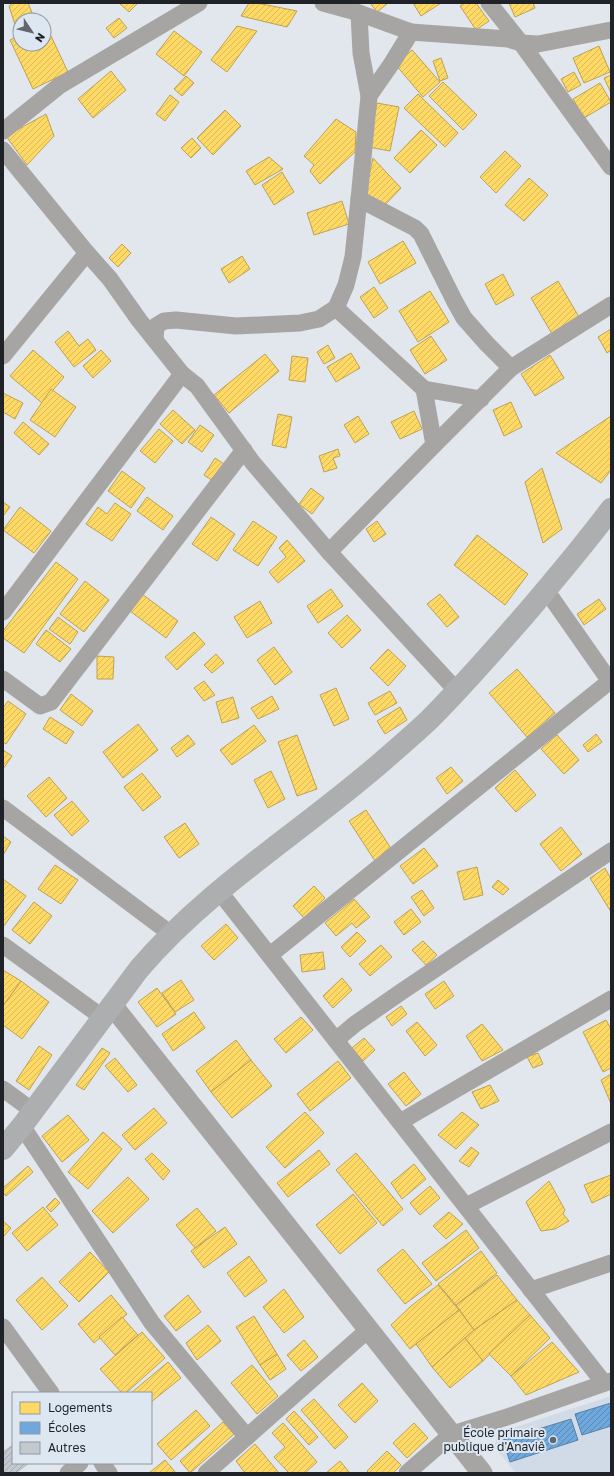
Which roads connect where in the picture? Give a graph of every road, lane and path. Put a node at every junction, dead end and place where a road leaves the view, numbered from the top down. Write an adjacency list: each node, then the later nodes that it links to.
1 (199, 3): 9 (street)
2 (323, 3): 4 (street)
3 (489, 3): 7 (street)
4 (359, 13): 6 (street); 8 (street)
5 (611, 30): 7 (street)
6 (412, 32): 7 (street); 8 (street)
7 (521, 43): 11 (street)
8 (369, 96): 12 (street)
9 (3, 131)
10 (3, 150): 13 (street)
11 (611, 167)
12 (359, 199): 15 (street); 18 (street)
13 (86, 253): 16 (street); 17 (street)
14 (611, 305): 18 (street)
15 (336, 308): 16 (street); 20 (street)
16 (155, 340): 19 (street)
17 (3, 356)
18 (512, 368): 21 (street)
19 (182, 374): 23 (street); 27 (street)
20 (424, 389): 21 (street); 22 (street)
21 (481, 399): 22 (street)
22 (434, 445): 25 (street)
23 (244, 450): 25 (street); 28 (street)
24 (611, 509): 26 (main road)
25 (329, 552): 30 (street)
26 (546, 590): 29 (street); 30 (main road)
27 (3, 612)
28 (3, 679)
29 (610, 682): 36 (street)
30 (457, 691): 33 (main road)
31 (3, 808): 34 (street)
32 (611, 851): 39 (street)
33 (220, 890): 34 (main road); 36 (street)
34 (171, 934): 38 (main road)
35 (3, 945): 38 (street)
36 (270, 956): 39 (street)
37 (611, 999): 42 (street)
38 (107, 1011): 41 (main road); 49 (street)
39 (336, 1040): 42 (street)
40 (3, 1089): 41 (street)
41 (27, 1118): 44 (main road); 53 (street)
42 (400, 1122): 45 (street)
43 (611, 1132): 45 (street)
44 (3, 1149)
45 (466, 1206): 47 (street)
46 (611, 1263): 47 (street)
47 (532, 1290): 50 (street)
48 (3, 1327): 51 (street)
49 (368, 1329): 52 (street); 53 (street)
50 (608, 1382): 52 (street)
51 (50, 1392)
52 (452, 1434): 59 (street); 60 (street)
53 (247, 1437): 58 (street)
54 (79, 1464): 56 (street)
55 (103, 1464): 57 (street)
56 (68, 1473)
57 (109, 1473)
58 (206, 1473)
59 (407, 1473)
60 (482, 1473)

